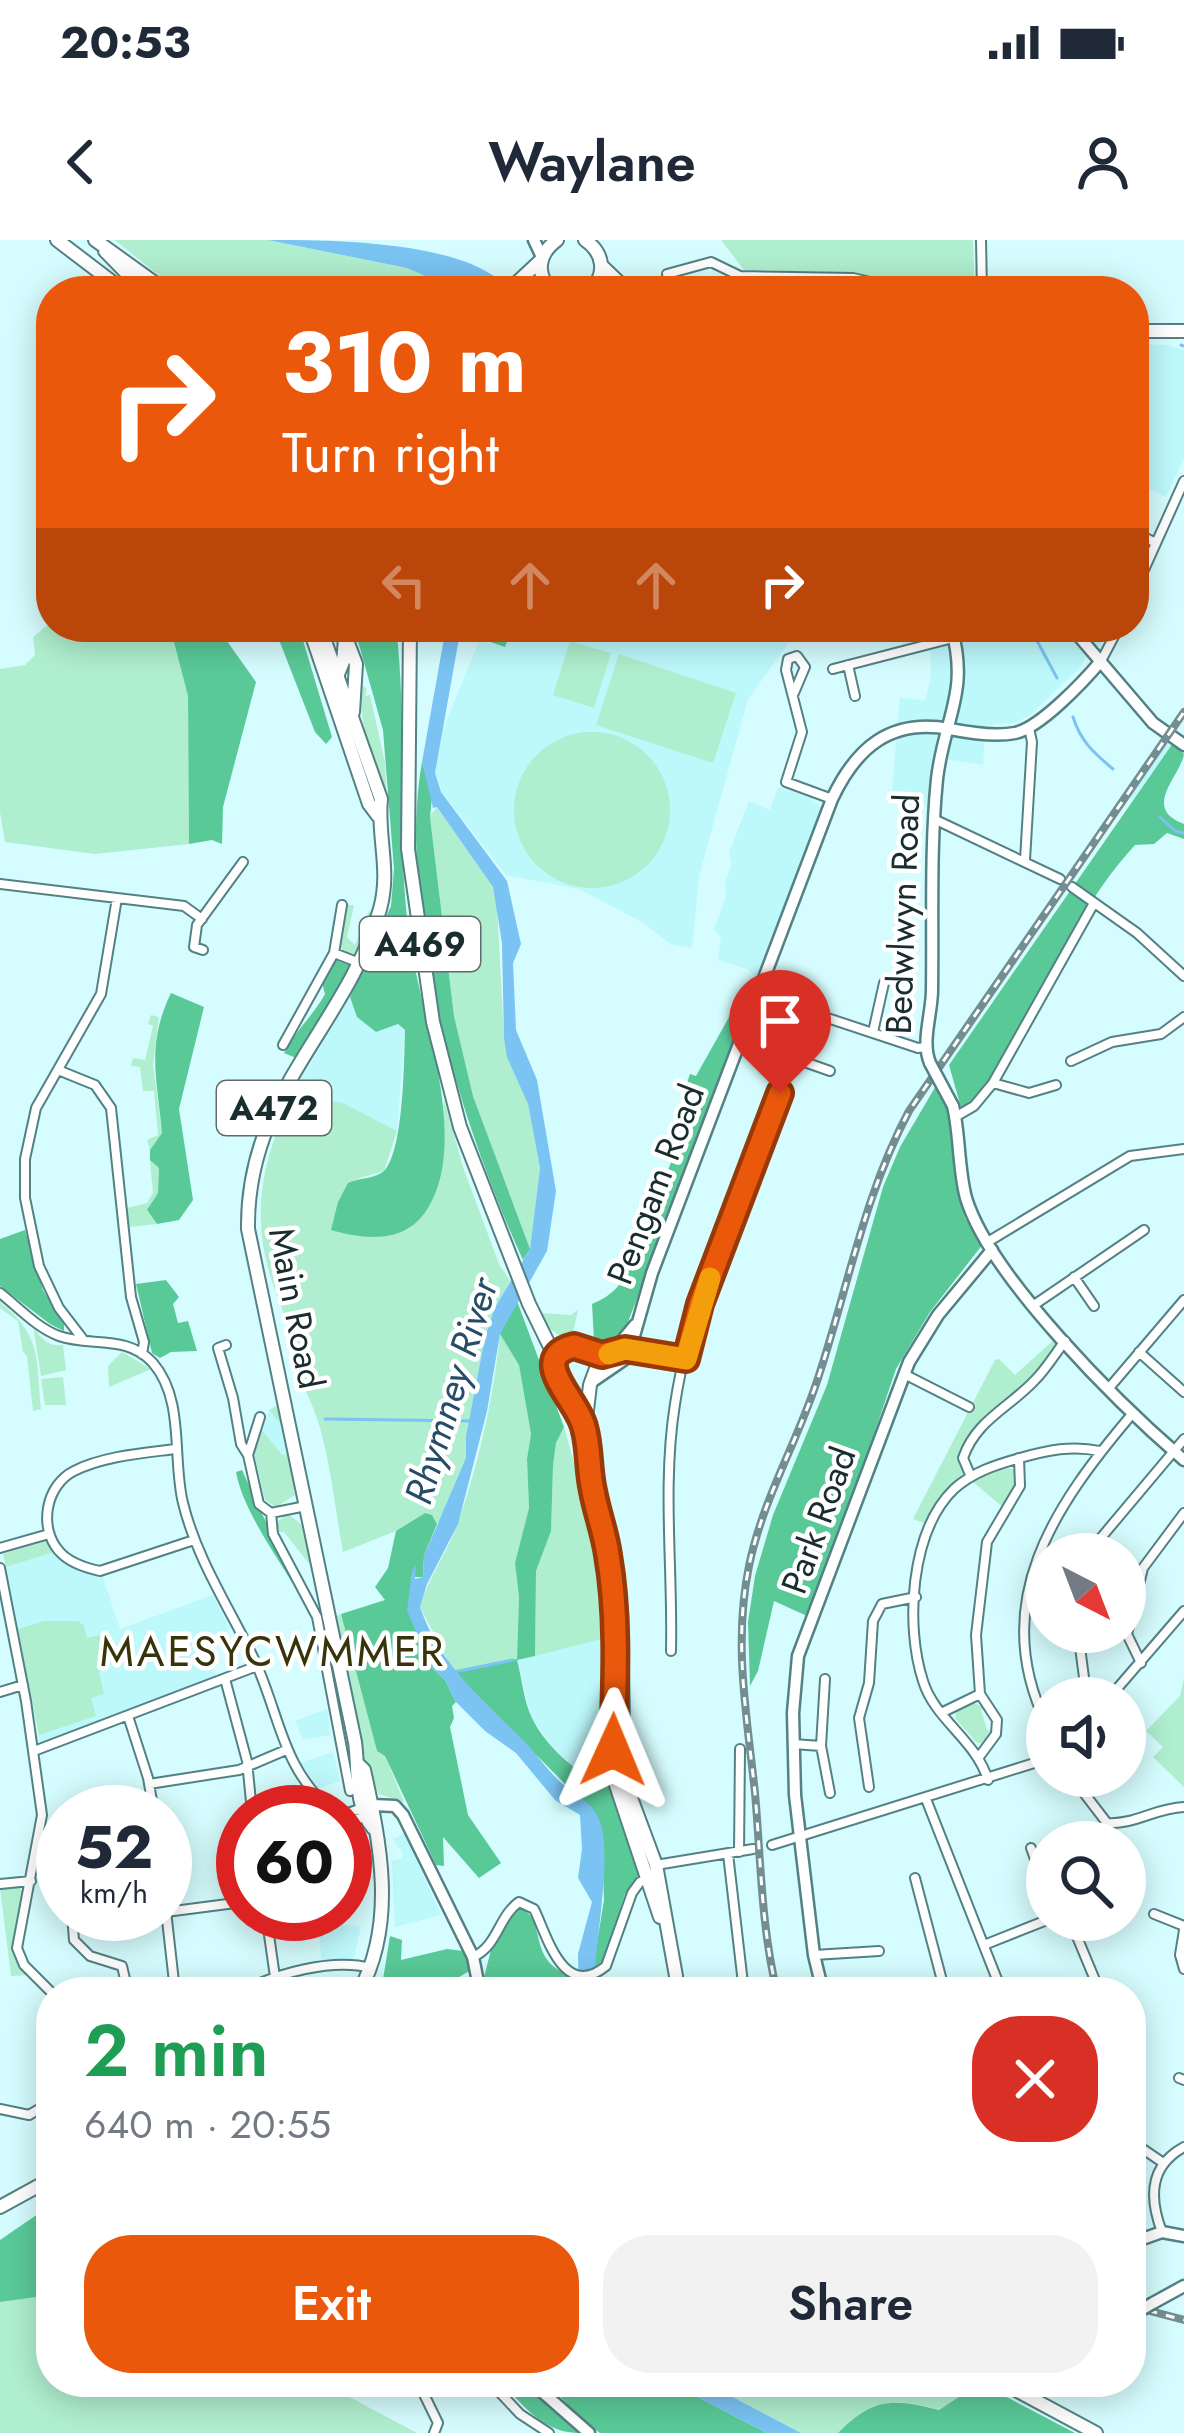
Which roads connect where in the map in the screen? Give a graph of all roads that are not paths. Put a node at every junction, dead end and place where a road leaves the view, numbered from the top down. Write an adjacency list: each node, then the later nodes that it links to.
1 (56, 240): 10 (main road)
2 (534, 240): 7 (street)
3 (557, 240): 7 (main road)
4 (585, 240): 8 (main road)
5 (981, 240): 18 (street)
6 (96, 241): 11 (main road); 12 (main road)
7 (542, 258): 13 (main road); 14 (main road)
8 (602, 266): 15 (main road); 16 (main road)
9 (667, 274): 17 (street)
10 (104, 276)
11 (130, 276)
12 (145, 276)
13 (523, 276)
14 (546, 276)
15 (601, 276)
16 (612, 276)
17 (740, 276)
18 (982, 276)
19 (1149, 331): 20 (main road)
20 (1184, 332)
21 (1184, 481): 23 (street)
22 (1149, 540): 23 (street)
23 (1156, 543): 24 (street)
24 (1149, 559)
25 (314, 642): 38 (main road)
26 (326, 642): 37 (main road)
27 (343, 642): 37 (main road, A472)
28 (349, 642): 41 (main road, A472)
29 (410, 642): 88 (main road, A469)
30 (923, 642): 35 (street)
31 (954, 642): 42 (street, Bedwlwyn Road)
32 (1084, 642): 34 (street)
33 (1112, 642): 34 (street)
34 (1102, 662): 43 (street); 44 (street)
35 (848, 665): 36 (street); 40 (street)
36 (833, 669)
37 (338, 676): 38 (main road, A472); 41 (main road)
38 (330, 691): 46 (main road, A472)
39 (794, 693): 45 (street)
40 (856, 696)
41 (352, 716): 46 (main road, A472)
42 (947, 728): 43 (street, Pengam Road); 45 (street, Pengam Road); 47 (street, Bedwlwyn Road)
43 (1028, 728): 48 (street)
44 (1184, 745)
45 (832, 799): 62 (street, Pengam Road)
46 (379, 817): 59 (main road, Main Road / A472)
47 (936, 820): 48 (street); 66 (street, Bedwlwyn Road)
48 (1025, 860): 50 (street)
49 (243, 862): 56 (street)
50 (1060, 879)
51 (0, 884): 53 (street)
52 (1072, 886): 54 (street)
53 (117, 898): 56 (street); 68 (street)
54 (1094, 903): 60 (street); 70 (street)
55 (342, 904): 58 (street)
56 (202, 919): 57 (street)
57 (203, 950)
58 (334, 953): 59 (street); 65 (street)
59 (356, 962): 107 (main road, Main Road / A472)
60 (1184, 976)
61 (884, 983): 64 (street)
62 (758, 995): 64 (street); 84 (street, Pengam Road)
63 (1184, 1017): 67 (street)
64 (873, 1032): 66 (street)
65 (283, 1045)
66 (926, 1046): 72 (street, Bedwlwyn Road, bridge)
67 (1070, 1061)
68 (58, 1070): 81 (street); 86 (street)
69 (830, 1071): 89 (street)
70 (994, 1083): 71 (street); 72 (street)
71 (1056, 1085)
72 (954, 1111): 75 (street, Bedwlwyn Road)
73 (1184, 1149): 75 (street)
74 (1144, 1230): 76 (street)
75 (989, 1247): 79 (street); 90 (street, Park Road)
76 (1074, 1277): 79 (street); 80 (street)
77 (0, 1293): 81 (street)
78 (1184, 1300): 85 (street)
79 (1034, 1305): 82 (street)
80 (1094, 1306)
81 (82, 1338): 86 (street)
82 (1065, 1341): 93 (street); 106 (street)
83 (226, 1345): 103 (street, Main Road)
84 (624, 1350): 87 (street); 89 (street); 91 (street, Pengam Road)
85 (1139, 1352): 93 (street); 94 (street)
86 (142, 1354): 100 (street)
87 (592, 1354): 88 (main road); 91 (main road, A469)
88 (555, 1357): 92 (main road, A469)
89 (686, 1359): 118 (street)
90 (904, 1374): 95 (street); 130 (street, Park Road)
91 (591, 1383): 92 (main road); 98 (main road, A469)
92 (564, 1388): 98 (main road, A469)
93 (1108, 1388): 96 (street)
94 (1184, 1392)
95 (969, 1407)
96 (1133, 1413): 101 (street); 102 (street)
97 (260, 1417): 103 (street)
98 (585, 1427): 114 (main road, A469)
99 (1184, 1439): 101 (street)
100 (175, 1449): 111 (street); 112 (street)
101 (1173, 1450): 105 (street); 110 (street)
102 (1100, 1451): 104 (street); 121 (street)
103 (248, 1455): 108 (street, Main Road)
104 (1018, 1458): 106 (street); 127 (street)
105 (1184, 1460)
106 (971, 1477): 116 (street)
107 (306, 1506): 108 (street); 136 (main road, Main Road / A472)
108 (272, 1513): 136 (street, Main Road)
109 (1184, 1513): 119 (street)
110 (1105, 1533)
111 (49, 1534): 112 (street); 113 (street)
112 (194, 1540): 120 (street)
113 (0, 1548)
114 (608, 1554): 155 (main road, A469); 157 (main road, A469)
115 (0, 1568): 125 (street)
116 (916, 1598): 128 (street); 145 (street)
117 (1184, 1611): 119 (street)
118 (670, 1651)
119 (1141, 1663): 122 (street)
120 (257, 1666): 123 (street); 133 (street)
121 (1030, 1677)
122 (1128, 1677)
123 (225, 1679): 129 (street); 138 (street)
124 (825, 1679): 131 (street)
125 (23, 1684): 126 (street); 134 (street)
126 (0, 1692)
127 (980, 1694): 128 (street); 135 (street)
128 (941, 1713): 135 (street)
129 (128, 1716): 134 (street); 140 (street)
130 (793, 1744): 131 (street); 151 (street, Park Road)
131 (821, 1746): 146 (street)
132 (740, 1749): 154 (street)
133 (286, 1750): 138 (street); 142 (street)
134 (34, 1751): 158 (street)
135 (979, 1757): 139 (street)
136 (352, 1759): 143 (street, Main Road); 144 (main road, Main Road / A472)
137 (1026, 1766): 139 (street)
138 (246, 1767): 140 (street); 141 (street)
139 (988, 1780): 148 (street)
140 (149, 1784)
141 (248, 1785)
142 (309, 1785)
143 (350, 1785)
144 (367, 1785)
145 (868, 1787)
146 (830, 1793)
147 (1087, 1797): 149 (street)
148 (926, 1799): 151 (street); 167 (street)
149 (1184, 1807)
150 (372, 1813): 170 (street); 171 (main road, Main Road / A472)
151 (802, 1839): 152 (street); 169 (street, Park Road)
152 (772, 1845)
153 (753, 1849): 154 (street)
154 (734, 1853): 155 (street); 180 (street)
155 (656, 1865): 173 (main road, A469)
156 (915, 1878): 182 (street)
157 (648, 1879): 170 (street); 173 (main road, A469)
158 (32, 1881): 159 (street); 174 (street)
159 (0, 1884)
160 (1154, 1914): 162 (street)
161 (1026, 1928): 167 (street)
162 (1184, 1928): 172 (street)
163 (75, 1941): 175 (street)
164 (169, 1941): 176 (street)
165 (270, 1941): 177 (street)
166 (1079, 1941): 184 (street)
167 (984, 1945): 183 (street)
168 (879, 1951): 169 (street)
169 (814, 1955): 181 (street, Park Road)
170 (473, 1957): 179 (street)
171 (371, 1968): 177 (street); 178 (main road, Main Road / A472)
172 (1184, 1969)
173 (676, 1976)
174 (36, 1977)
175 (125, 1977)
176 (173, 1977)
177 (275, 1977)
178 (366, 1977)
179 (477, 1977)
180 (743, 1977)
181 (819, 1977)
182 (941, 1977)
183 (996, 1977)
184 (1094, 1977)
185 (0, 2109): 186 (street)
186 (36, 2111)
187 (1184, 2147): 189 (street)
188 (1146, 2151): 189 (street)
189 (1162, 2162): 192 (street)
190 (36, 2188): 191 (main road)
191 (0, 2206)
192 (1162, 2232): 193 (street); 194 (street)
193 (1184, 2236)
194 (1146, 2238)
195 (1184, 2286): 196 (street, bridge)
196 (1146, 2307)
197 (425, 2397): 201 (street)
198 (504, 2397): 202 (street)
199 (548, 2397): 203 (street)
200 (1029, 2397): 204 (main road)
201 (434, 2433)
202 (549, 2433)
203 (589, 2433)
204 (1096, 2433)

